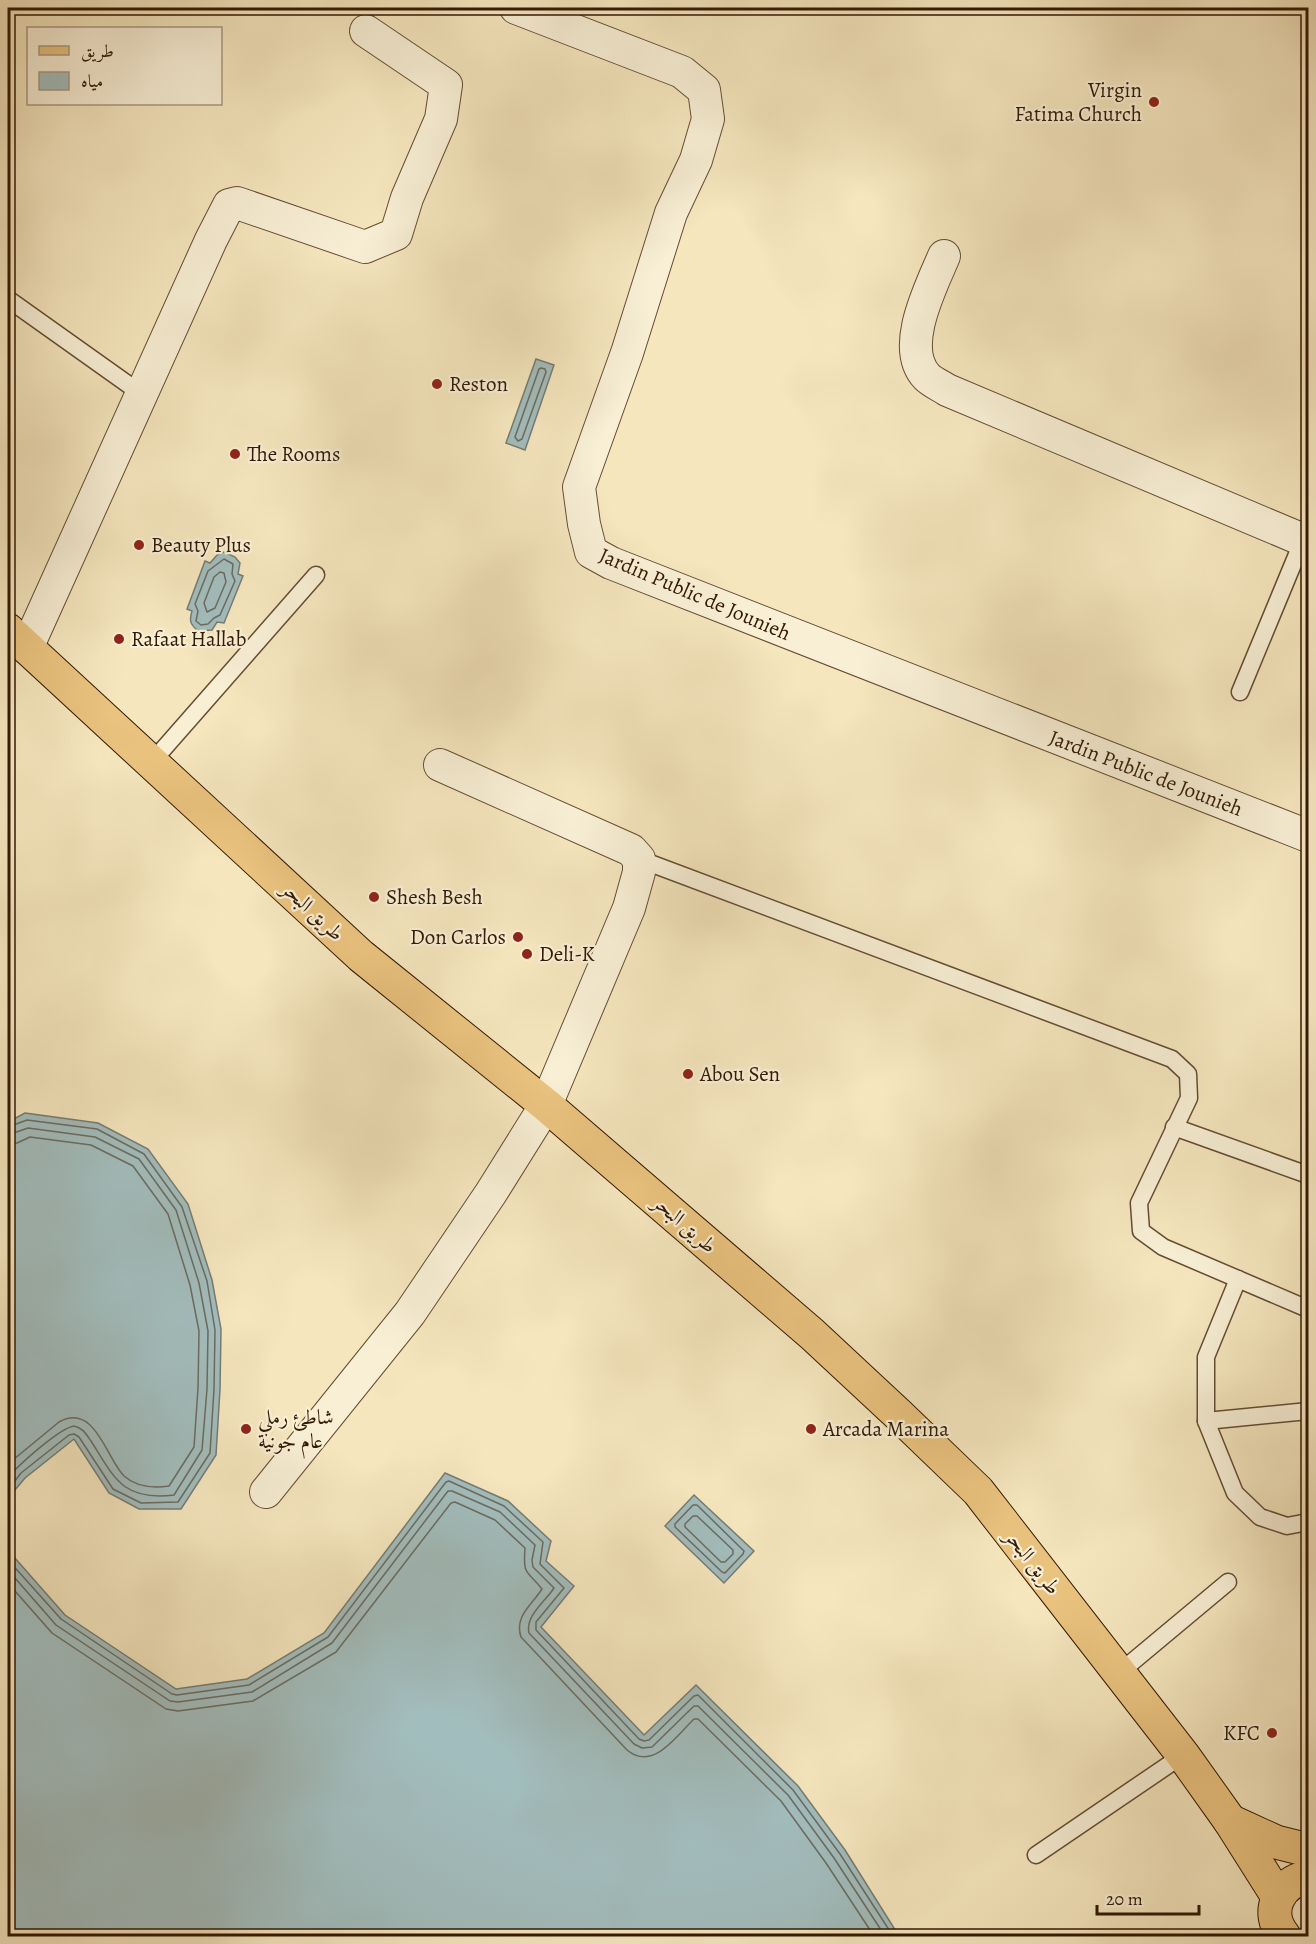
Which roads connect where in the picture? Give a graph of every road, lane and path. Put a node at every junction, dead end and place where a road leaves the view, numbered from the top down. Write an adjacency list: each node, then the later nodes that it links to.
1 (516, 8): 12 (street, Jardin Public de Jounieh)
2 (366, 31): 5 (street)
3 (944, 256): 6 (street)
4 (8, 299): 5 (lane)
5 (143, 395): 8 (street)
6 (1306, 541): 9 (lane)
7 (316, 575): 10 (lane)
8 (17, 639): 10 (main road, طريق البحر)
9 (1240, 692)
10 (151, 763): 14 (main road, طريق البحر)
11 (440, 765): 13 (street)
12 (1308, 836)
13 (639, 859): 14 (street); 15 (lane)
14 (546, 1105): 21 (street); 24 (main road, طريق البحر)
15 (1174, 1127): 16 (lane); 17 (lane)
16 (1308, 1175)
17 (1238, 1279): 18 (lane); 20 (lane)
18 (1308, 1309)
19 (1308, 1411): 20 (lane)
20 (1206, 1421): 22 (lane)
21 (266, 1492)
22 (1308, 1522)
23 (1228, 1582): 24 (lane)
24 (1119, 1673): 25 (main road, طريق البحر)
25 (1183, 1755): 26 (main road, طريق البحر); 28 (lane)
26 (1230, 1821): 27 (main road); 30 (main road, طريق البحر)
27 (1308, 1850)
28 (1036, 1855)
29 (1308, 1877): 30 (main road)
30 (1278, 1897): 31 (main road)
31 (1284, 1936)

